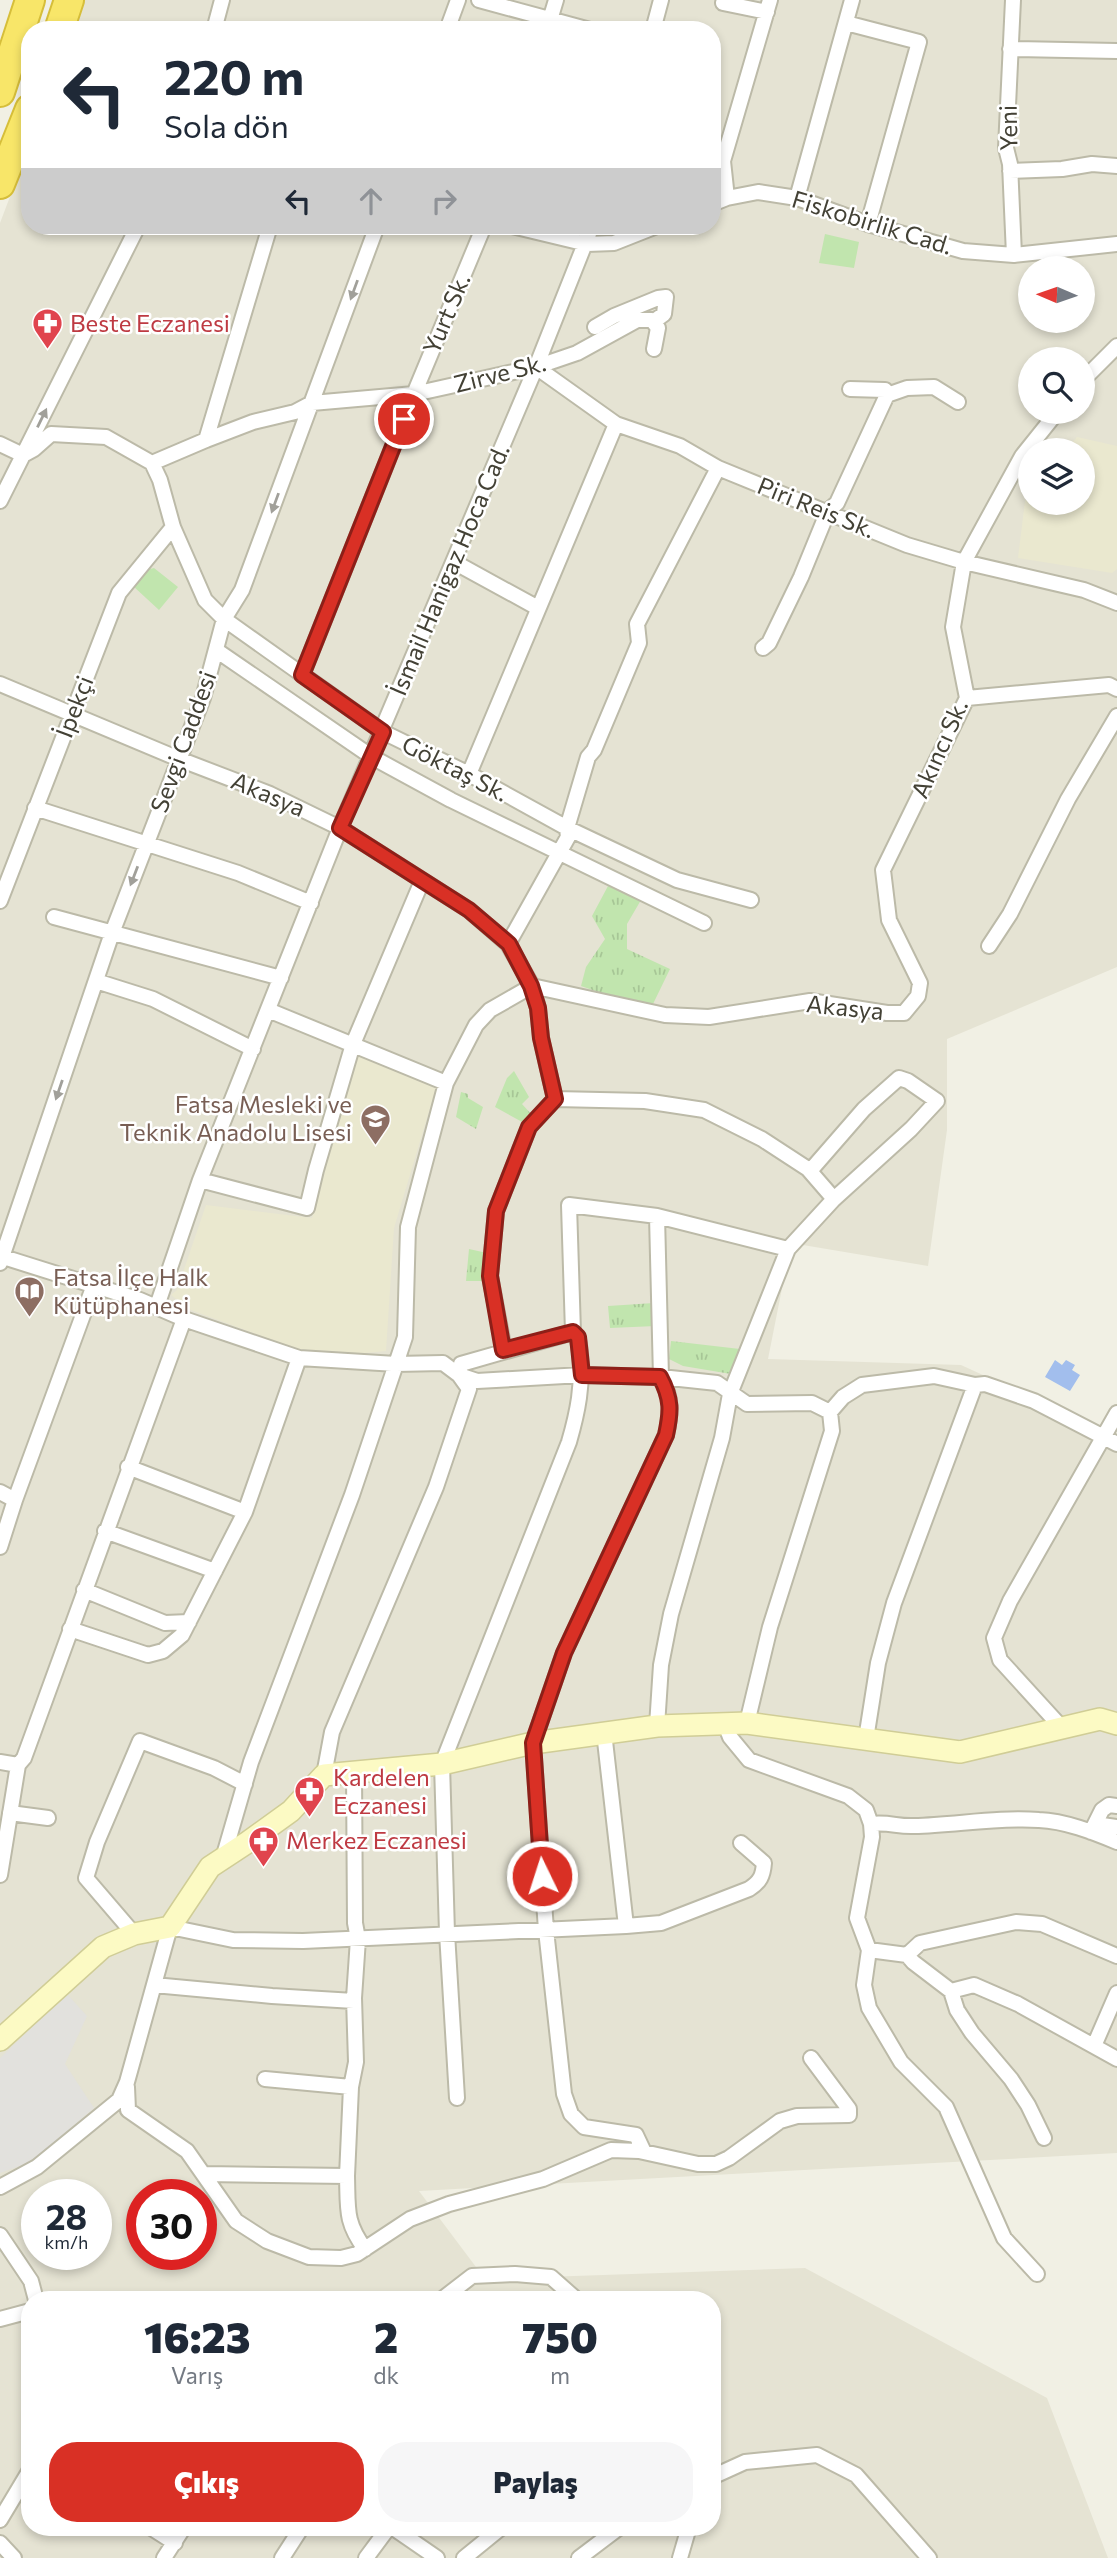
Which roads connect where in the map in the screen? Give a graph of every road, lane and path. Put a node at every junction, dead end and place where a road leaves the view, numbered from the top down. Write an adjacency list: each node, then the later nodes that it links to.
1 (30, 0): 12 (highway); 13 (highway)
2 (69, 0): 14 (highway)
3 (222, 0): 15 (street)
4 (457, 0): 16 (street)
5 (479, 0): 17 (street)
6 (555, 0): 18 (street)
7 (662, 0): 19 (street)
8 (852, 0): 20 (street)
9 (1013, 0): 22 (street, Yeni)
10 (723, 3): 11 (street)
11 (769, 6): 29 (street)
12 (23, 21)
13 (26, 21)
14 (62, 21)
15 (216, 21)
16 (450, 21)
17 (540, 21)
18 (550, 21)
19 (656, 21)
20 (846, 23): 30 (street); 32 (street)
21 (21, 28): 24 (highway)
22 (1010, 50): 23 (street); 27 (street, Yeni)
23 (1117, 51)
24 (0, 92)
25 (21, 132): 28 (highway)
26 (1117, 166): 27 (street)
27 (1010, 171): 42 (street, Yeni)
28 (0, 184)
29 (727, 198): 30 (street, Fiskobirlik Cad.); 31 (street, Fiskobirlik Cad.)
30 (797, 198): 32 (street, Fiskobirlik Cad.)
31 (721, 200)
32 (868, 224): 42 (street, Fiskobirlik Cad.)
33 (133, 235): 58 (street, one-way to 33)
34 (267, 235): 56 (street)
35 (374, 235): 53 (street, Sevgi Caddesi, one-way to 53)
36 (480, 235): 50 (street, Yurt Sk.)
37 (550, 235): 40 (street)
38 (590, 235): 40 (street, İsmail Hanigaz Hoca Cad.)
39 (634, 235): 40 (street)
40 (587, 244): 47 (street, İsmail Hanigaz Hoca Cad.)
41 (1117, 244): 42 (street, Fiskobirlik Cad.)
42 (1014, 255)
43 (653, 322): 44 (street); 46 (street); 47 (street, Zirve Sk.)
44 (596, 327)
45 (1117, 346): 48 (street)
46 (654, 349)
47 (536, 367): 50 (street, Zirve Sk.); 54 (street, Piri Reis Sk.); 64 (street, İsmail Hanigaz Hoca Cad.)
48 (1095, 368)
49 (850, 389): 51 (street)
50 (414, 394): 53 (street, Zirve Sk.); 71 (street, Yurt Sk.)
51 (887, 395): 52 (street); 62 (street)
52 (958, 402)
53 (312, 403): 56 (street, Zirve Sk.); 68 (street, Sevgi Caddesi, one-way to 68)
54 (616, 424): 60 (street, Piri Reis Sk.); 67 (street)
55 (1048, 424): 65 (street, Akıncı Sk.)
56 (206, 440): 59 (street, Zirve Sk.)
57 (0, 444): 58 (street)
58 (23, 455): 59 (street); 61 (street)
59 (152, 463): 63 (street, Göktaş Sk.)
60 (718, 468): 62 (street, Piri Reis Sk.); 83 (street)
61 (0, 500)
62 (828, 511): 65 (street, Piri Reis Sk.); 69 (street)
63 (173, 527): 68 (street, Göktaş Sk.); 75 (street, İpekçi)
64 (454, 562): 67 (street); 77 (street, İsmail Hanigaz Hoca Cad.)
65 (964, 562): 66 (street, Piri Reis Sk.); 74 (street, Akıncı Sk.)
66 (1117, 603)
67 (538, 608): 80 (street)
68 (224, 619): 70 (street, Sevgi Caddesi); 71 (street, Göktaş Sk.)
69 (764, 648)
70 (216, 650): 78 (street, Göktaş Sk.); 79 (street, Sevgi Caddesi)
71 (302, 675): 77 (street, Göktaş Sk.)
72 (0, 684): 75 (street, Akasya)
73 (1117, 689): 74 (street)
74 (967, 698): 99 (street, Akıncı Sk.)
75 (72, 714): 79 (street, Akasya); 81 (street, İpekçi)
76 (1117, 716): 94 (street)
77 (383, 732): 78 (street, İsmail Hanigaz Hoca Cad.); 80 (street, Göktaş Sk.)
78 (372, 757): 82 (street, İsmail Hanigaz Hoca Cad.); 85 (street, Göktaş Sk.)
79 (179, 759): 82 (street, Akasya); 84 (street, Sevgi Caddesi)
80 (469, 774): 83 (street, Göktaş Sk.)
81 (35, 808): 84 (street); 88 (street, İpekçi)
82 (340, 828): 86 (street, Akasya); 89 (street, İsmail Hanigaz Hoca Cad.)
83 (567, 828): 85 (street); 87 (street, Göktaş Sk.)
84 (146, 845): 89 (street); 92 (street, Sevgi Caddesi, one-way to 92)
85 (558, 851): 91 (street, Göktaş Sk.); 93 (street)
86 (422, 881): 93 (street, Akasya); 100 (street)
87 (751, 900)
88 (0, 901)
89 (311, 903): 95 (street, İsmail Hanigaz Hoca Cad.)
90 (54, 917): 92 (street)
91 (705, 923)
92 (112, 933): 95 (street); 96 (street, Sevgi Caddesi)
93 (509, 944): 97 (street, Akasya)
94 (989, 946)
95 (281, 978): 98 (street, İsmail Hanigaz Hoca Cad.)
96 (96, 981): 101 (street); 109 (street, Sevgi Caddesi, one-way to 109)
97 (531, 986): 99 (street, Akasya); 102 (street); 103 (street)
98 (268, 1010): 100 (street); 101 (street, İsmail Hanigaz Hoca Cad.)
99 (904, 1013)
100 (353, 1044): 102 (street); 105 (street)
101 (253, 1049): 105 (street, İsmail Hanigaz Hoca Cad.)
102 (446, 1083): 116 (street)
103 (555, 1099): 104 (street); 114 (street)
104 (810, 1171): 106 (street); 106 (street)
105 (200, 1180): 111 (street, İsmail Hanigaz Hoca Cad.)
106 (834, 1199): 108 (street)
107 (657, 1216): 108 (street); 113 (street); 119 (street)
108 (788, 1249): 121 (street)
109 (1, 1259): 110 (street)
110 (94, 1285): 111 (street); 127 (street)
111 (157, 1306): 112 (street)
112 (184, 1319): 115 (street); 125 (street)
113 (573, 1332): 114 (street); 118 (street)
114 (503, 1350): 117 (street)
115 (299, 1358): 116 (street); 128 (street)
116 (396, 1364): 117 (street); 148 (street)
117 (459, 1375): 118 (street); 147 (street)
118 (582, 1375): 119 (street); 144 (street)
119 (660, 1377): 121 (street); 142 (street)
120 (975, 1385): 122 (street); 124 (street); 141 (street)
121 (730, 1394): 122 (street); 138 (street)
122 (830, 1412): 136 (street)
123 (1117, 1413): 124 (street)
124 (1110, 1441): 139 (street)
125 (128, 1468): 128 (street); 129 (street)
126 (0, 1492): 127 (street)
127 (15, 1500): 130 (street)
128 (245, 1512): 131 (street)
129 (105, 1531): 131 (street); 132 (street)
130 (0, 1547)
131 (215, 1571): 133 (street)
132 (84, 1590): 133 (street); 134 (street)
133 (189, 1622): 134 (street)
134 (70, 1629): 145 (street)
135 (1111, 1717): 139 (street)
136 (747, 1723): 137 (street); 141 (street)
137 (725, 1724): 138 (street); 152 (street)
138 (657, 1726): 140 (street)
139 (1062, 1728): 141 (street)
140 (604, 1732): 142 (street); 159 (street)
141 (866, 1739)
142 (533, 1743): 144 (street); 161 (street)
143 (0, 1762): 145 (street)
144 (442, 1764): 146 (street); 162 (street)
145 (18, 1765): 150 (street)
146 (354, 1772): 147 (street); 164 (street)
147 (324, 1775): 157 (street)
148 (245, 1784): 157 (street); 163 (street)
149 (1117, 1806): 154 (street)
150 (10, 1813): 151 (street); 158 (street)
151 (48, 1818)
152 (871, 1825): 154 (street); 165 (street)
153 (1117, 1827): 154 (street)
154 (1093, 1828): 155 (street)
155 (1117, 1842)
156 (741, 1843): 159 (street)
157 (224, 1855): 160 (street)
158 (0, 1875)
159 (626, 1926): 161 (street)
160 (170, 1927): 163 (street); 164 (street); 168 (street)
161 (546, 1930): 162 (street); 181 (street)
162 (447, 1933): 164 (street); 179 (street)
163 (134, 1934): 172 (street)
164 (358, 1939): 171 (street)
165 (869, 1950): 166 (street); 187 (street)
166 (907, 1955): 167 (street); 169 (street)
167 (1117, 1956)
168 (154, 1985): 171 (street); 177 (street)
169 (951, 1992): 173 (street); 180 (street)
170 (1117, 1993): 173 (street)
171 (354, 2001): 178 (street)
172 (0, 2040)
173 (1094, 2046): 175 (street)
174 (811, 2058): 181 (street)
175 (1117, 2059)
176 (265, 2080): 178 (street)
177 (127, 2082): 182 (street); 184 (street)
178 (351, 2087): 183 (street)
179 (457, 2098)
180 (1044, 2138)
181 (644, 2152): 186 (street)
182 (204, 2174): 183 (street); 186 (street)
183 (347, 2176): 186 (street)
184 (0, 2187)
185 (0, 2235): 188 (street)
186 (365, 2249)
187 (1037, 2274)
188 (34, 2291)
189 (453, 2291): 190 (street)
190 (567, 2291)
191 (21, 2313): 192 (street)
192 (0, 2319)
193 (721, 2473): 214 (street)
194 (21, 2485): 195 (street)
195 (0, 2521)
196 (164, 2536): 205 (street)
197 (179, 2536): 205 (street)
198 (296, 2536): 208 (street)
199 (383, 2536): 209 (street)
200 (404, 2536): 210 (street)
201 (491, 2536): 211 (street)
202 (608, 2536): 212 (street)
203 (687, 2536): 213 (street)
204 (0, 2543): 206 (street)
205 (175, 2543): 207 (street)
206 (14, 2558)
207 (164, 2558)
208 (282, 2558)
209 (366, 2558)
210 (437, 2558)
211 (464, 2558)
212 (579, 2558)
213 (680, 2558)
214 (929, 2558)

